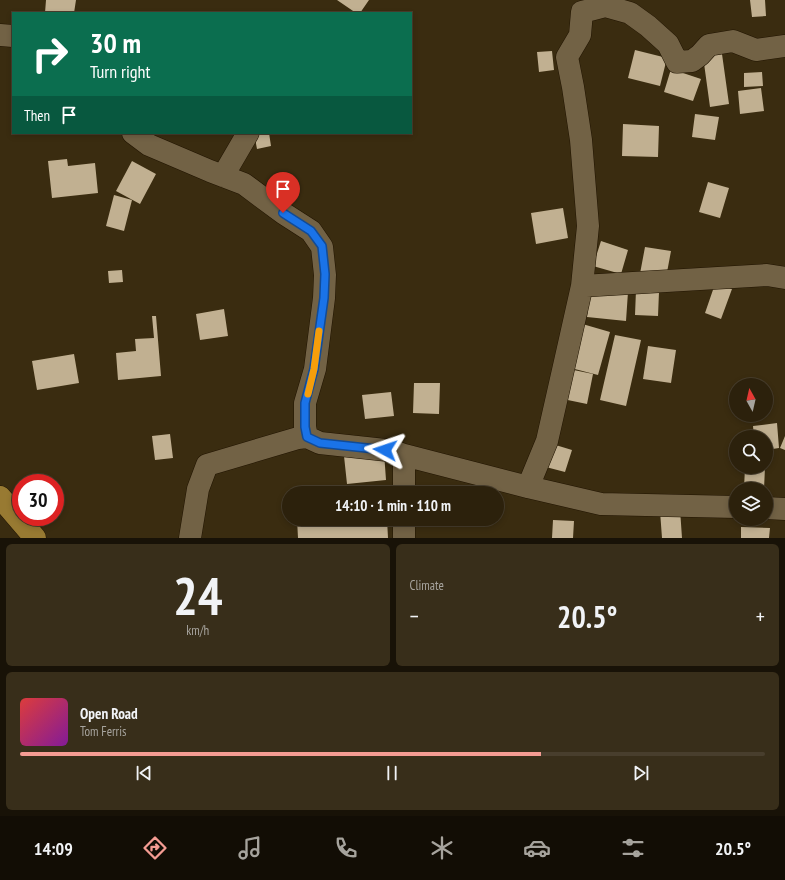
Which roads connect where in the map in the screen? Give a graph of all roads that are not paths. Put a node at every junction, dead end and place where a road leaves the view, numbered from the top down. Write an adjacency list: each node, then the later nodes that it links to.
1 (0, 35): 2 (street)
2 (12, 36)
3 (785, 46): 8 (street)
4 (134, 134): 6 (street)
5 (247, 134): 6 (street)
6 (222, 176): 9 (street)
7 (785, 278): 8 (street)
8 (582, 286): 12 (street)
9 (307, 437): 10 (street); 19 (street)
10 (404, 455): 11 (street); 12 (street)
11 (404, 486)
12 (528, 487): 14 (street)
13 (0, 497): 18 (highway)
14 (729, 507)
15 (773, 508): 16 (street)
16 (785, 509)
17 (404, 526): 20 (street)
18 (35, 538)
19 (190, 538)
20 (404, 538)

